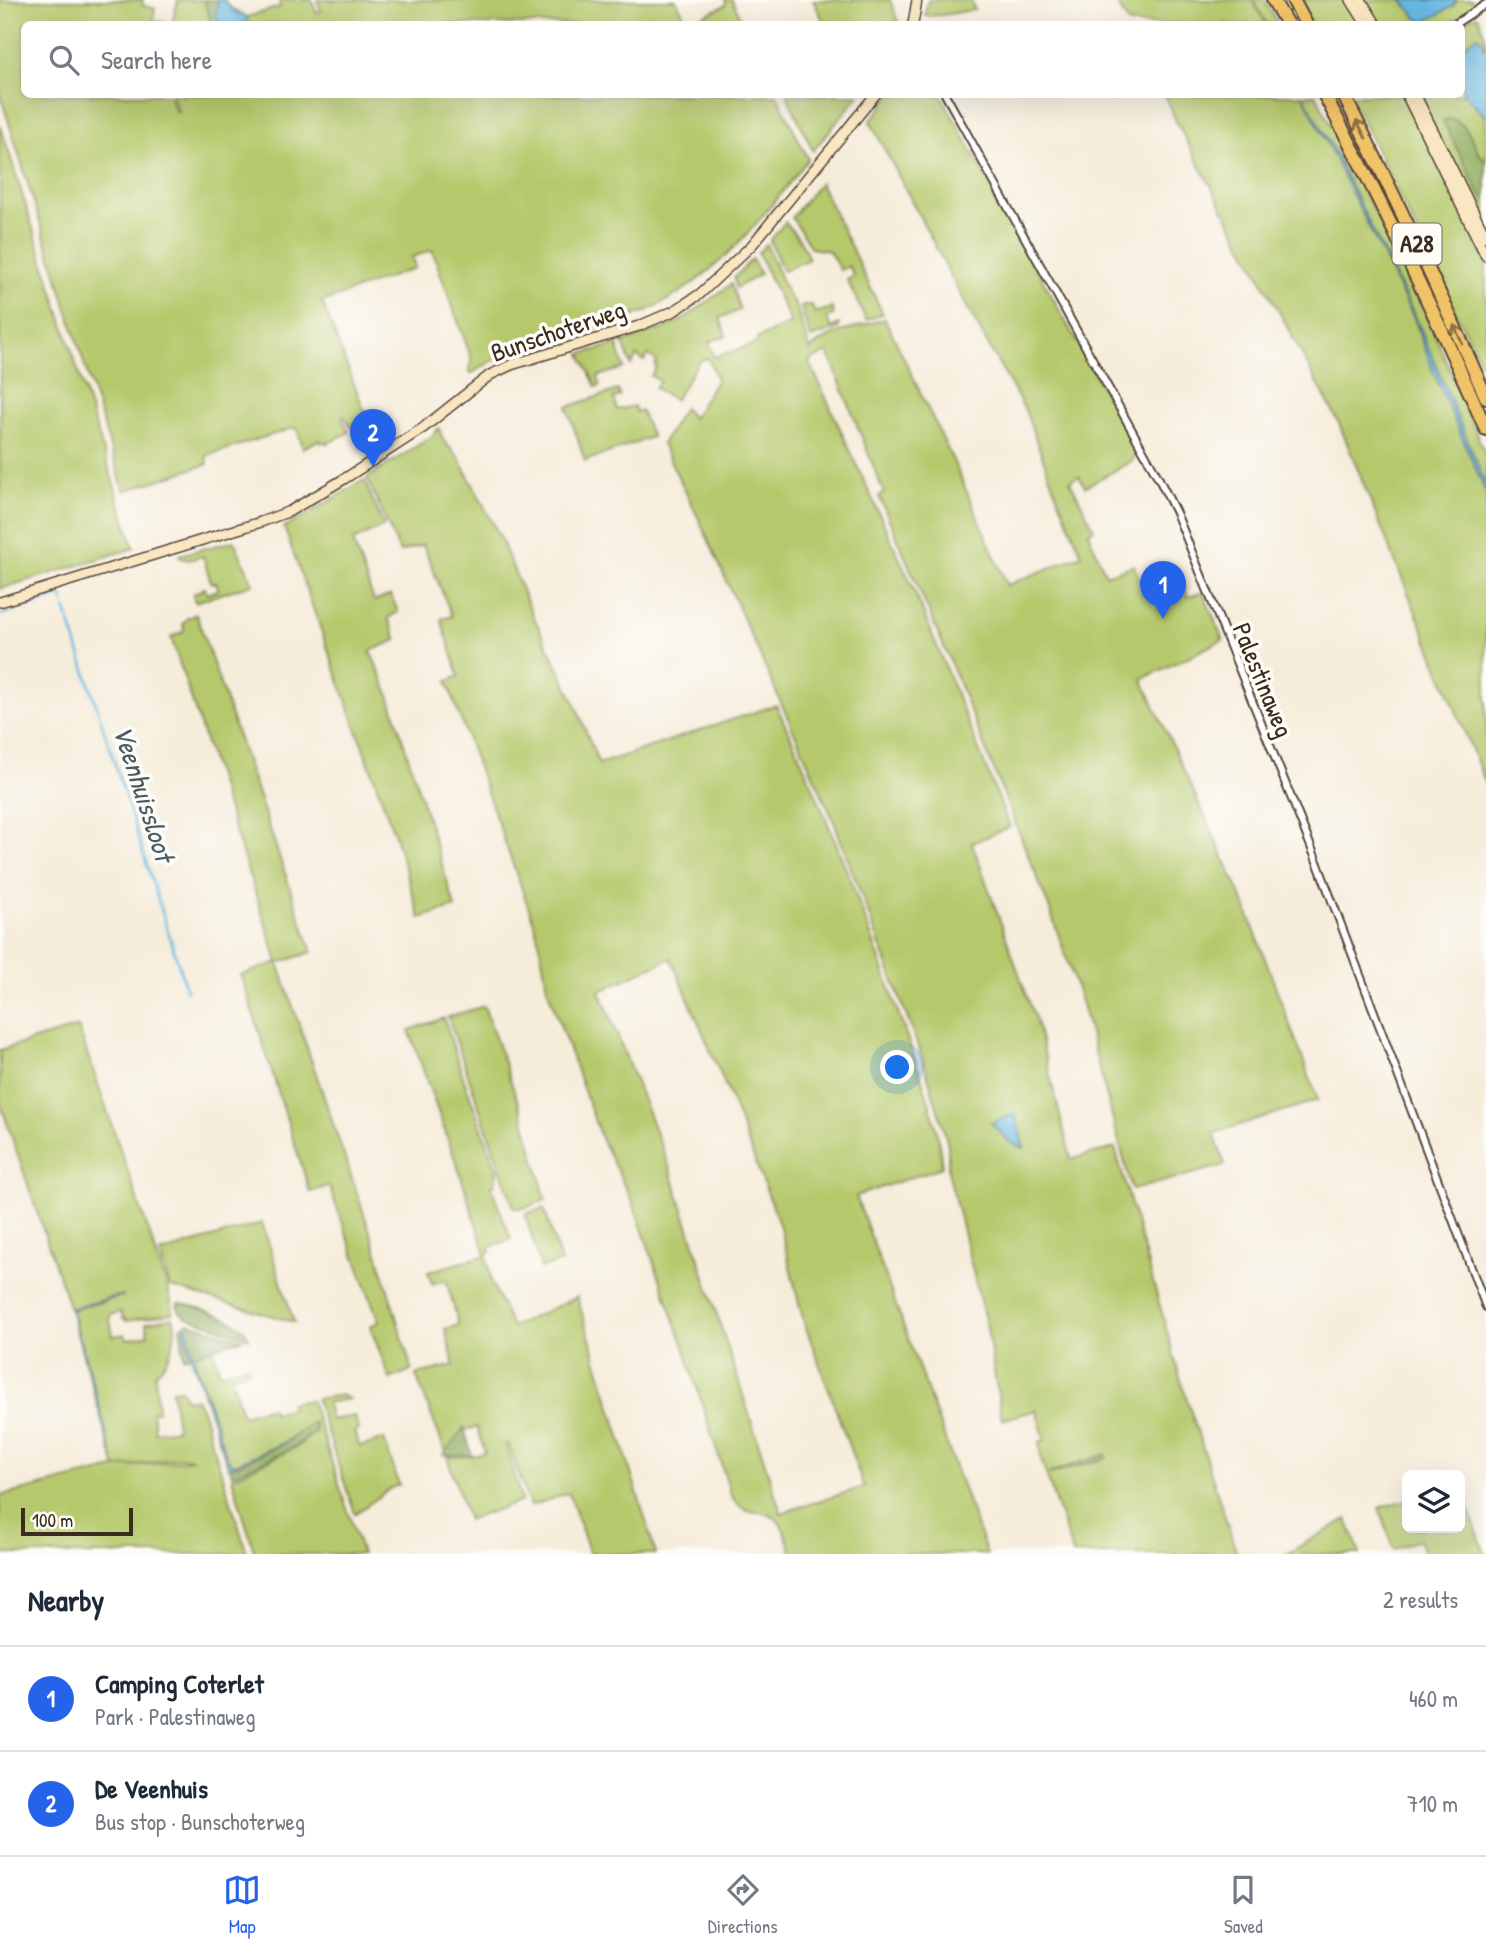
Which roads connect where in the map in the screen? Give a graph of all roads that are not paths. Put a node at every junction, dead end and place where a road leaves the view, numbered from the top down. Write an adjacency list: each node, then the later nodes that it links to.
1 (917, 0): 7 (main road)
2 (1273, 0): 8 (highway)
3 (1293, 0): 9 (highway)
4 (1351, 0): 10 (main road)
5 (1361, 0): 11 (main road)
6 (1484, 5): 12 (street)
7 (914, 21)
8 (1285, 21)
9 (1304, 21)
10 (1364, 21)
11 (1374, 21)
12 (1460, 21)
13 (873, 98): 23 (main road, Bunschoterweg)
14 (947, 98): 24 (street, Palestinaweg)
15 (1326, 98): 22 (highway, A28)
16 (1345, 98): 21 (highway, A28, one-way to 16)
17 (1408, 98): 20 (main road)
18 (1417, 98): 19 (main road)
19 (1486, 237)
20 (1486, 256)
21 (1486, 397)
22 (1486, 429)
23 (0, 601)
24 (1486, 1307)

